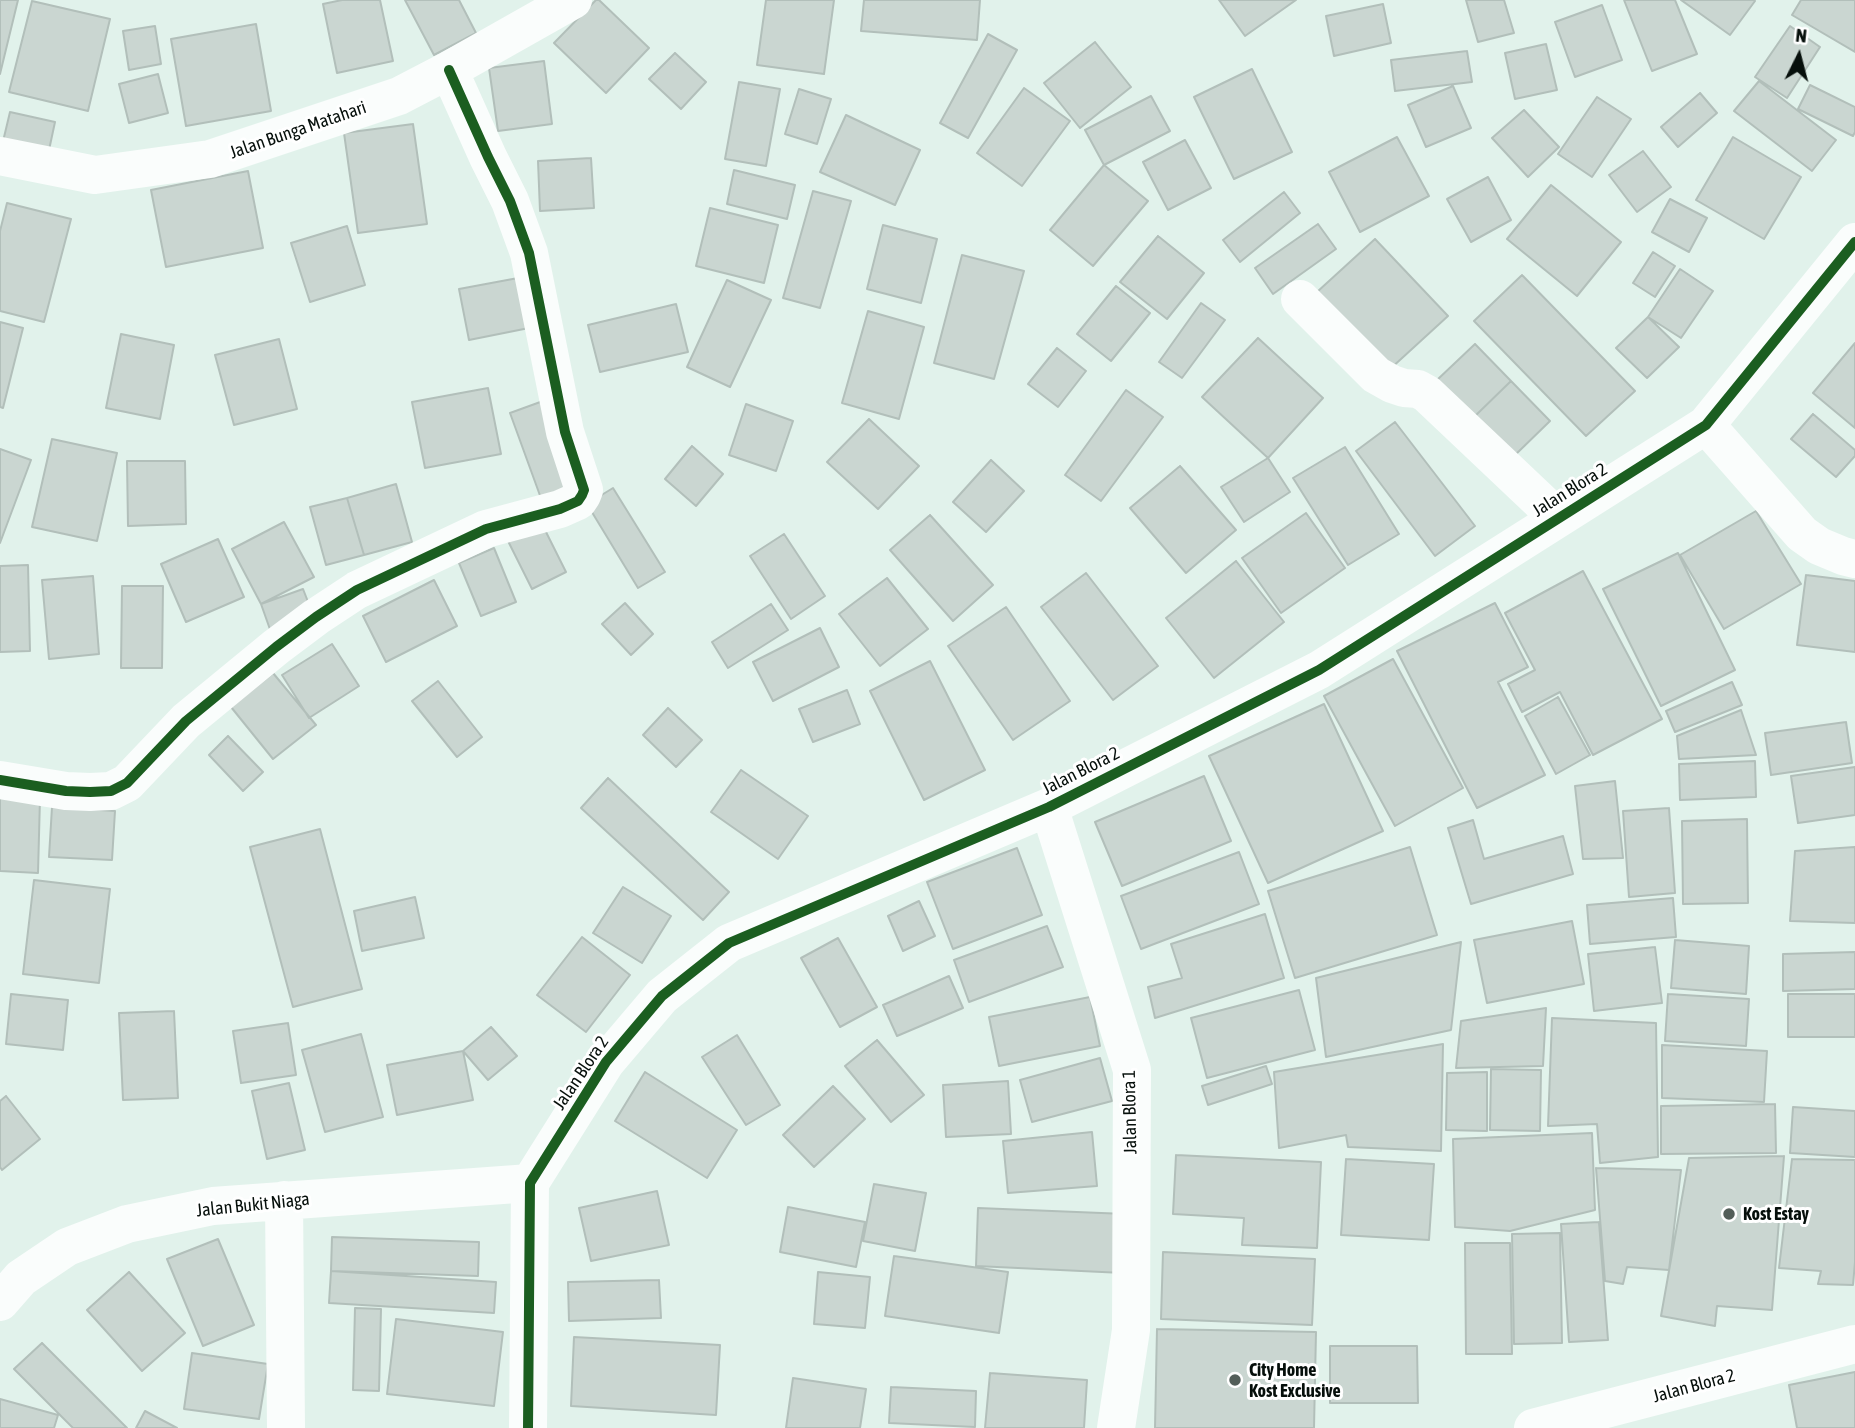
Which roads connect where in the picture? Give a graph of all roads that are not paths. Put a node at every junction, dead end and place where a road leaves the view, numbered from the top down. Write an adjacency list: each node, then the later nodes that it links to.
1 (573, 0): 2 (street, Jalan Bunga Matahari)
2 (449, 70): 3 (street, Jalan Bunga Matahari); 9 (street)
3 (0, 156)
4 (1855, 242): 6 (street, Jalan Blora 2)
5 (1300, 299): 7 (street)
6 (1706, 425): 7 (street, Jalan Blora 2); 8 (street)
7 (1558, 518): 10 (street, Jalan Blora 2)
8 (1855, 559)
9 (0, 780)
10 (1049, 807): 11 (street, Jalan Blora 2); 17 (street, Jalan Blora 1)
11 (530, 1183): 12 (street, Jalan Bukit Niaga); 16 (street)
12 (284, 1200): 13 (street, Jalan Bukit Niaga); 15 (street)
13 (0, 1301)
14 (1855, 1344): 18 (street, Jalan Blora 2)
15 (286, 1428)
16 (528, 1428)
17 (1115, 1428)
18 (1533, 1428)

